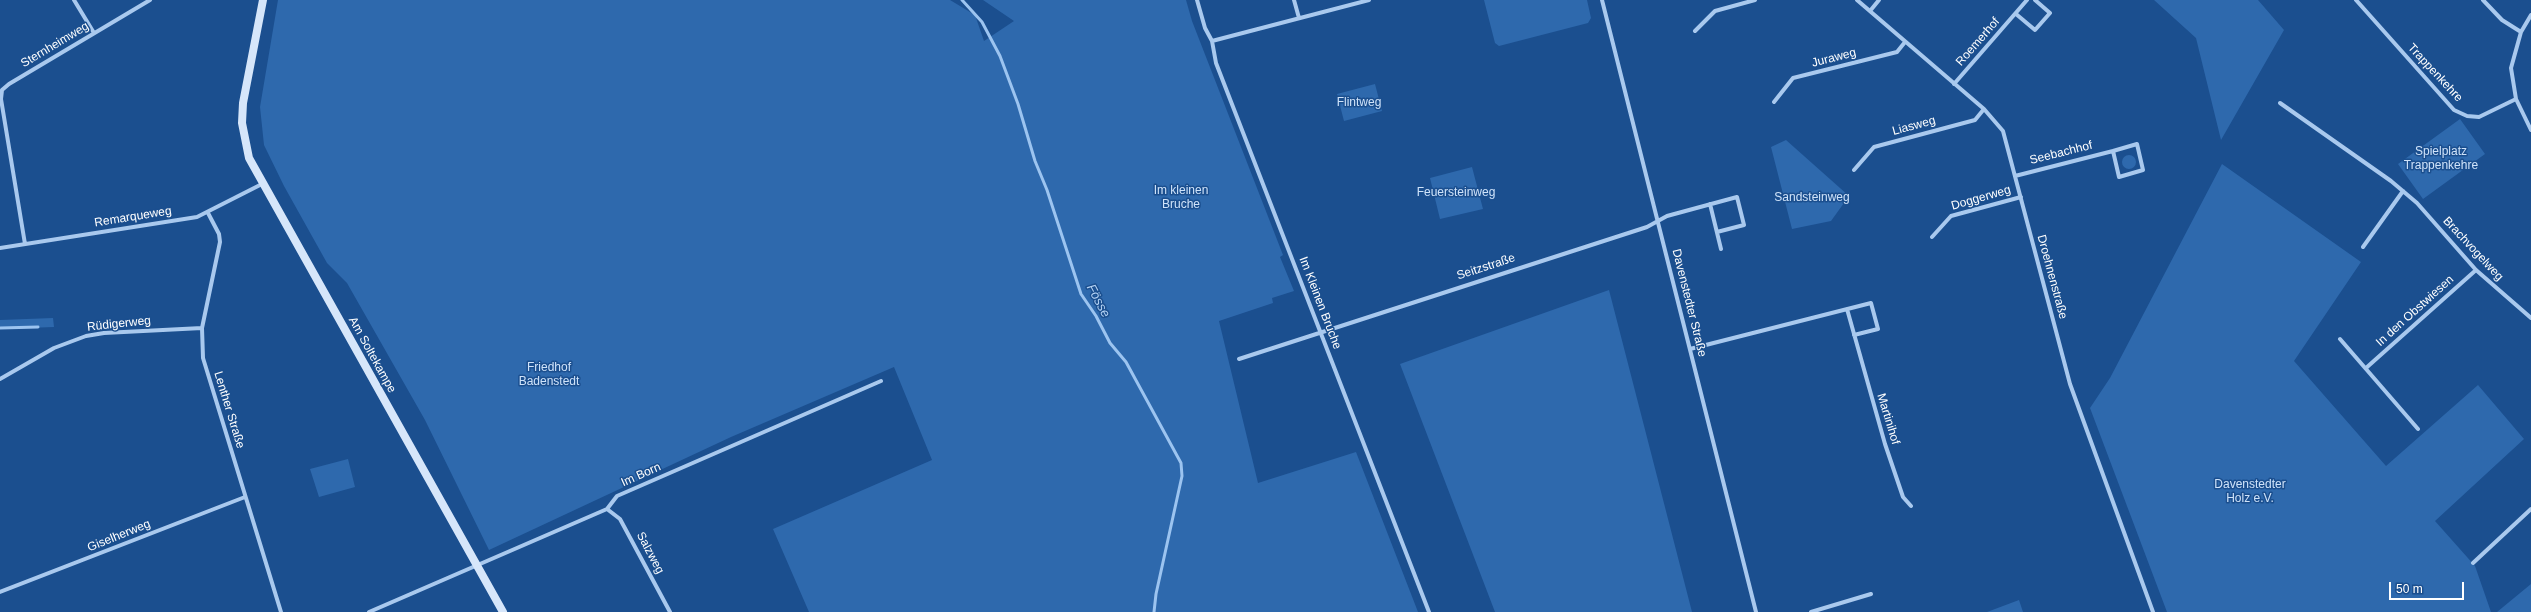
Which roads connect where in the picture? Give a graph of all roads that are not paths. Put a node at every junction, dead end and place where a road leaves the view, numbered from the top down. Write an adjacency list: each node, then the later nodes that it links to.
1 (74, 0): 21 (street)
2 (150, 0): 21 (street, Sternheimweg)
3 (263, 0): 34 (street, Am Soltekampe)
4 (1197, 0): 22 (street, Im Kleinen Bruche)
5 (1294, 0): 18 (street)
6 (1369, 0): 18 (street)
7 (1602, 0): 39 (street, Davenstedter Straße)
8 (1755, 0): 19 (street)
9 (1857, 0): 15 (street, Droehnenstraße)
10 (1879, 0): 15 (street)
11 (2027, 0): 16 (street, Roemerhof)
12 (2035, 0): 16 (street, Roemerhof)
13 (2356, 0): 26 (street, Trappenkehre)
14 (2483, 0): 20 (street)
15 (1870, 11): 23 (street, Droehnenstraße)
16 (2016, 14): 24 (street, Roemerhof)
17 (2531, 15): 20 (street)
18 (1299, 18): 22 (street)
19 (1695, 32)
20 (2521, 32): 26 (street)
21 (94, 34): 25 (street, Sternheimweg)
22 (1212, 41): 50 (street, Im Kleinen Bruche)
23 (1905, 42): 24 (street, Droehnenstraße); 27 (street, Juraweg)
24 (1954, 84): 29 (street, Droehnenstraße)
25 (1, 89): 42 (street, Sternheimweg)
26 (2516, 99): 30 (street)
27 (1774, 102)
28 (2280, 103): 35 (street, Brachvogelweg)
29 (1984, 109): 32 (street, Liasweg); 33 (street, Droehnenstraße)
30 (2531, 130)
31 (2113, 151): 31 (street, Seebachhof); 33 (street, Seebachhof)
32 (1854, 170)
33 (2015, 176): 36 (street, Droehnenstraße)
34 (262, 184): 38 (street, Remarqueweg); 64 (street, Am Soltekampe)
35 (2403, 191): 43 (street); 46 (street, Brachvogelweg)
36 (2020, 197): 41 (street, Doggerweg); 74 (street, Droehnenstraße)
37 (1710, 204): 39 (street); 40 (street); 40 (street)
38 (208, 213): 42 (street, Remarqueweg); 49 (street, Lenther Straße)
39 (1658, 220): 50 (street, Seitzstraße); 53 (street, Davenstedter Straße)
40 (1717, 232): 45 (street)
41 (1932, 238)
42 (24, 244): 44 (street, Remarqueweg)
43 (2363, 247)
44 (0, 248)
45 (1721, 249)
46 (2476, 270): 48 (street, Brachvogelweg); 55 (street, In den Obstwiesen)
47 (1847, 309): 51 (street, Martinihof); 51 (street); 53 (street)
48 (2531, 318)
49 (202, 328): 56 (street, Rüdigerweg); 59 (street, Lenther Straße)
50 (1320, 332): 54 (street, Seitzstraße); 71 (street, Im Kleinen Bruche)
51 (1854, 335): 60 (street, Martinihof)
52 (2340, 339): 55 (street)
53 (1690, 349): 72 (street, Davenstedter Straße)
54 (1239, 359)
55 (2366, 368): 58 (street)
56 (0, 379)
57 (881, 381): 61 (street, Im Born)
58 (2418, 429)
59 (245, 497): 65 (street, Giselherweg); 67 (street, Lenther Straße)
60 (1911, 506)
61 (607, 509): 64 (street, Im Born); 70 (street, Salzweg)
62 (2531, 509): 63 (street)
63 (2473, 563)
64 (477, 566): 68 (street, Im Born); 69 (street, Am Soltekampe)
65 (0, 592)
66 (1871, 594): 73 (street)
67 (281, 612)
68 (369, 612)
69 (503, 612)
70 (670, 612)
71 (1428, 612)
72 (1756, 612)
73 (1811, 612)
74 (2153, 612)

